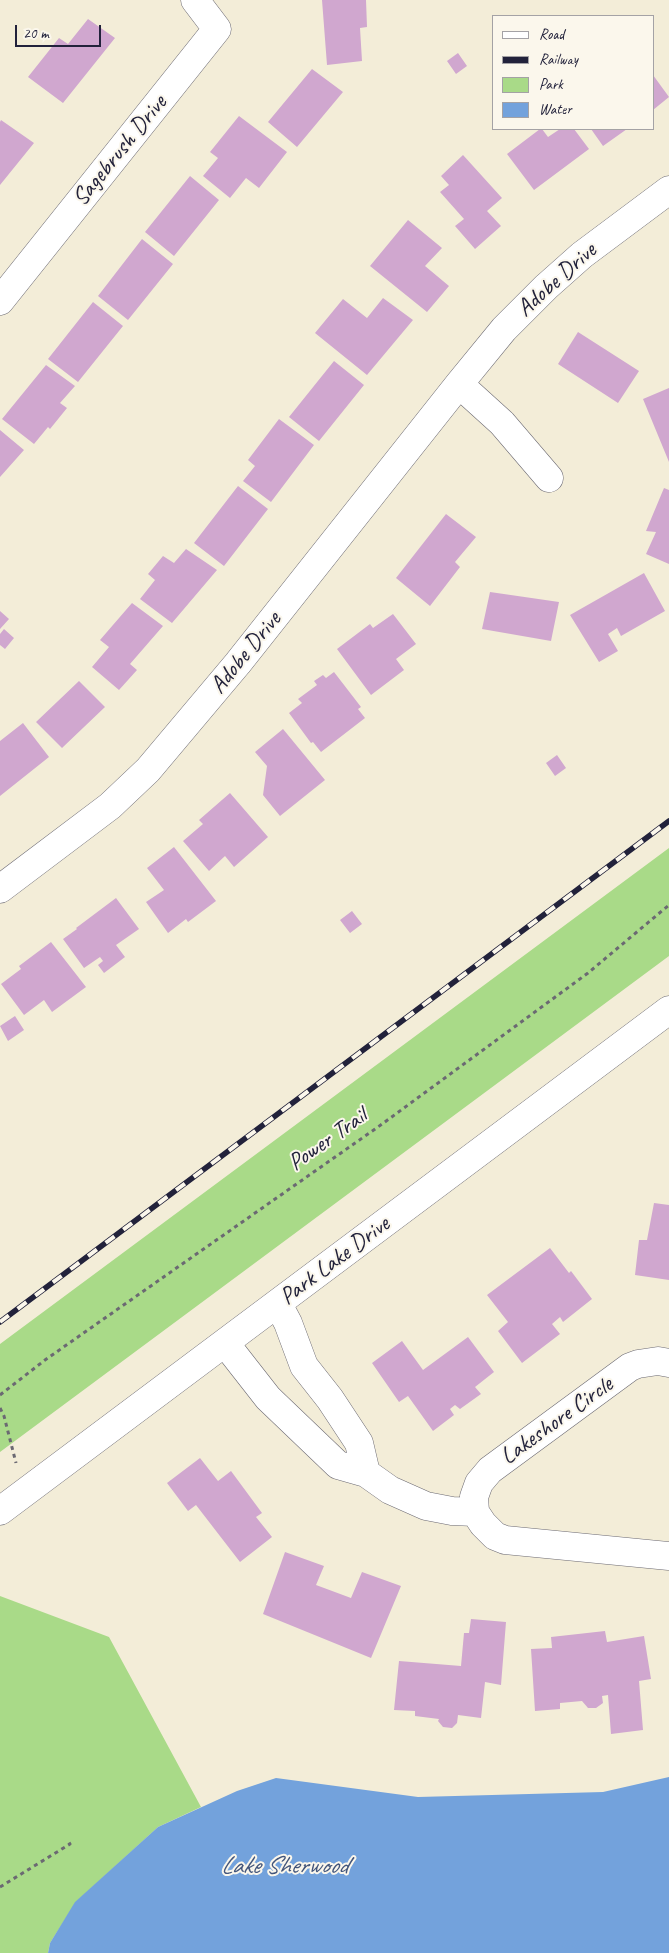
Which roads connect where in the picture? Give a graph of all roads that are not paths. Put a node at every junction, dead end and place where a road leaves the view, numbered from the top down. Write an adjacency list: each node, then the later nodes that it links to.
1 (195, 0): 3 (street, Sagebrush Drive)
2 (669, 190): 4 (street, Adobe Drive)
3 (0, 301)
4 (459, 384): 5 (street); 6 (street, Adobe Drive)
5 (549, 478)
6 (0, 889)
7 (669, 1010): 8 (street, Park Lake Drive)
8 (278, 1304): 9 (street, Park Lake Drive); 11 (street)
9 (225, 1343): 11 (street); 12 (street, Park Lake Drive)
10 (669, 1363): 13 (street, Lakeshore Circle)
11 (366, 1473): 13 (street)
12 (0, 1511)
13 (476, 1512): 14 (street)
14 (669, 1556)

